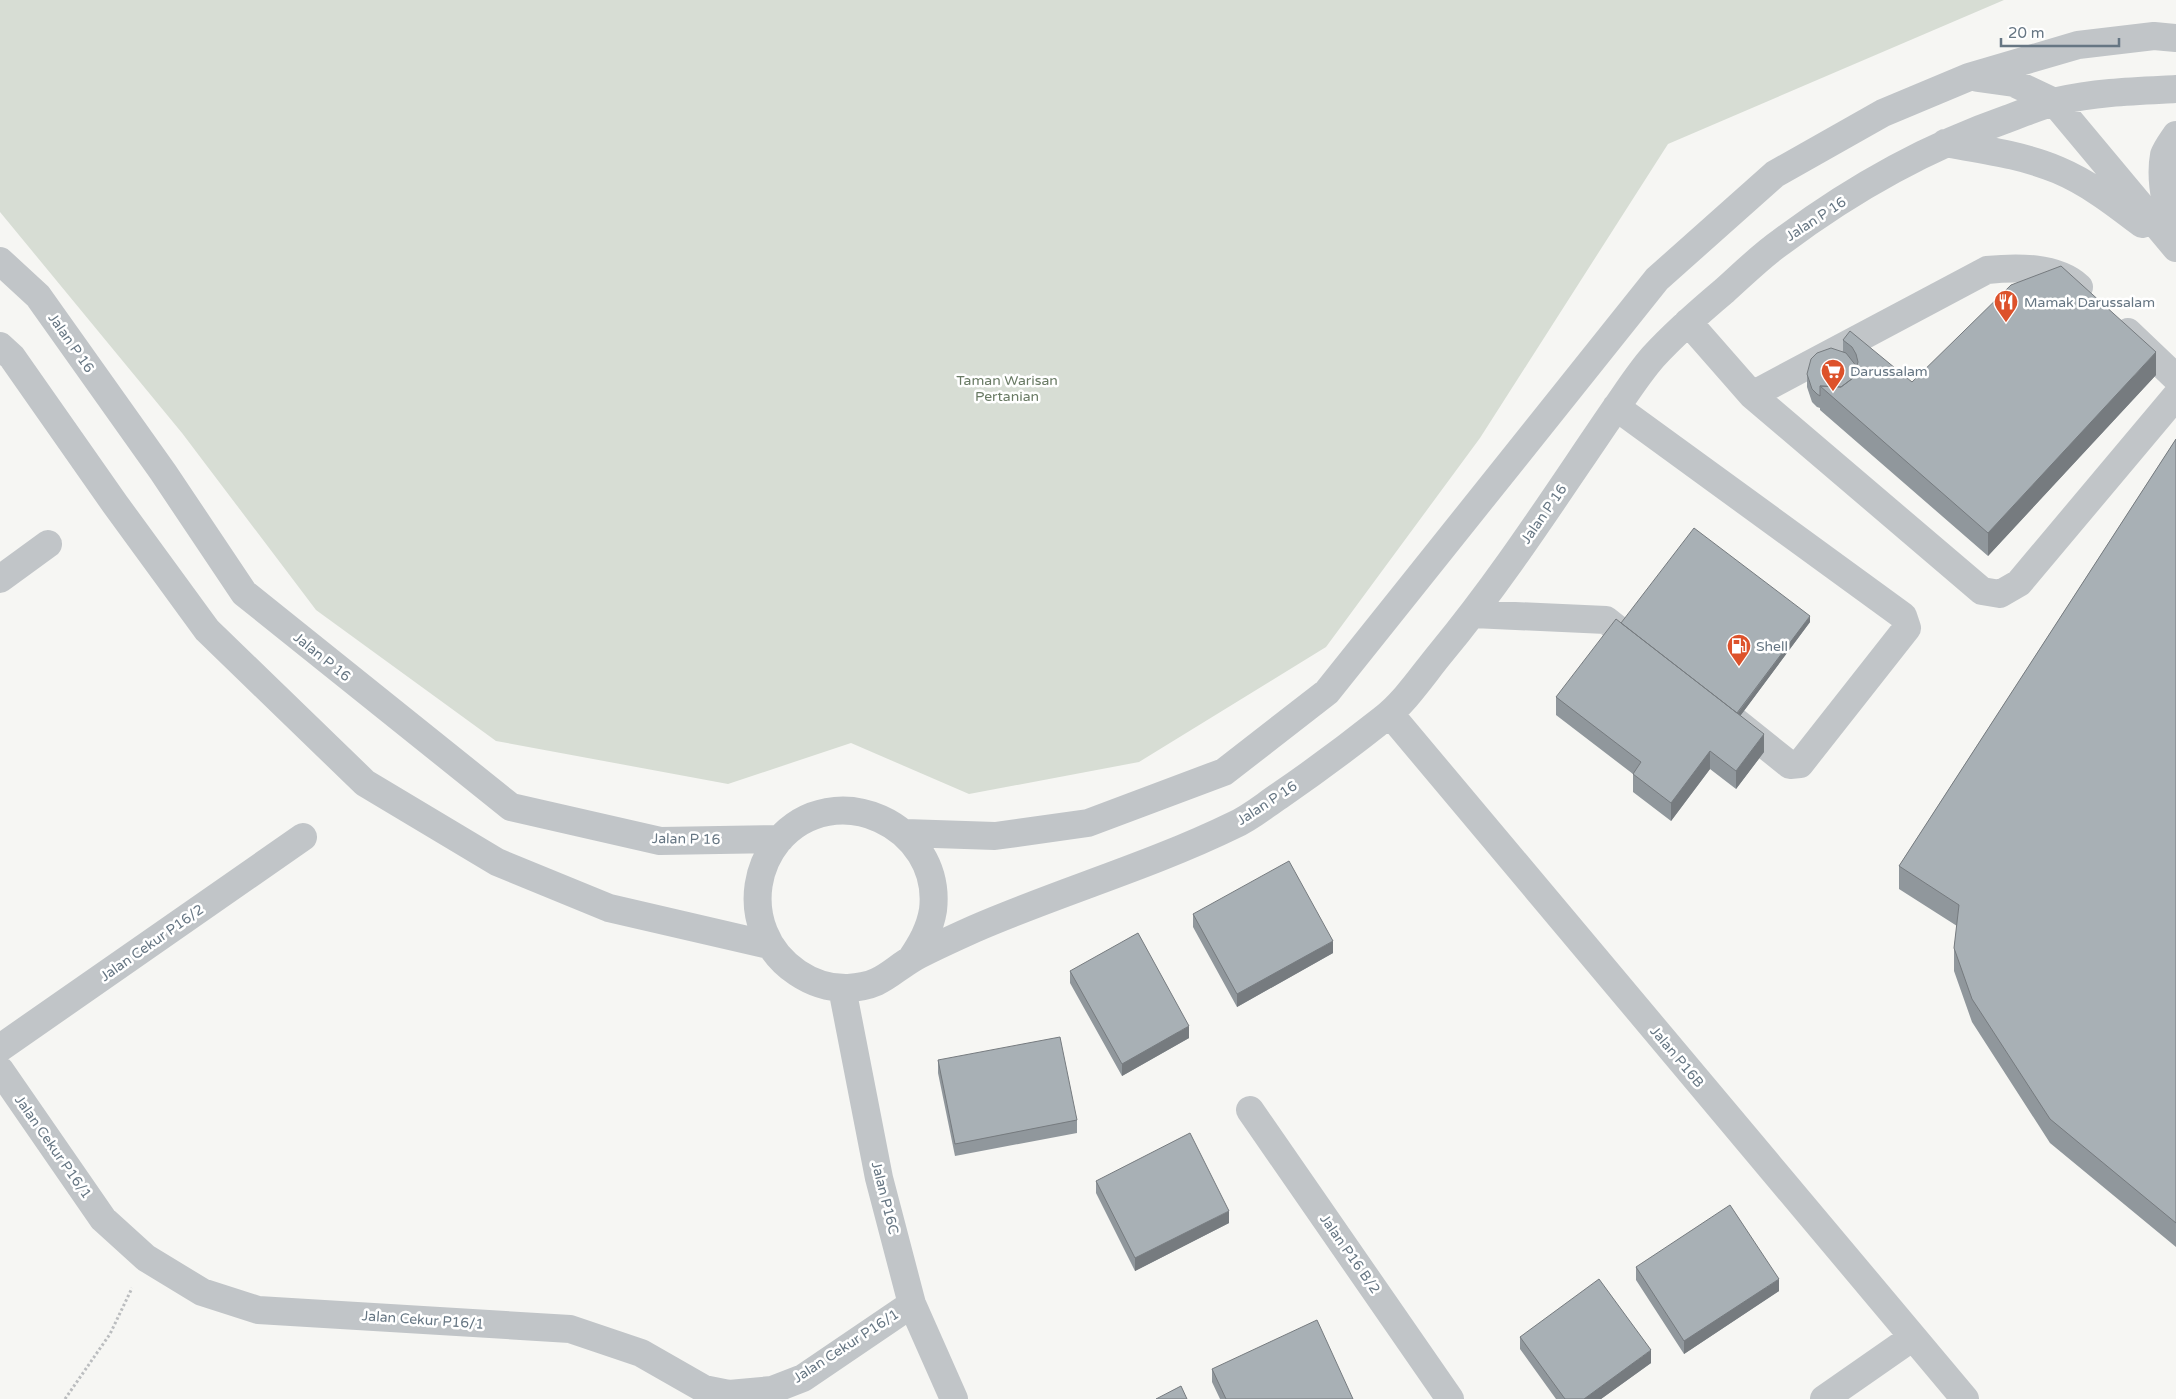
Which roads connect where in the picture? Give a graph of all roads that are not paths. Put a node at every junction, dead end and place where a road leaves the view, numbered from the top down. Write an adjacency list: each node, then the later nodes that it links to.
1 (2176, 38): 2 (street)
2 (1969, 77): 4 (street); 22 (street)
3 (2176, 89): 4 (street, Jalan P 16)
4 (2054, 102): 6 (street, Jalan P 16); 8 (street)
5 (2176, 135): 7 (street)
6 (1945, 143): 8 (street); 10 (street, Jalan P 16)
7 (2176, 237)
8 (2176, 249)
9 (0, 261): 24 (street, Jalan P 16)
10 (1688, 322): 13 (street); 15 (street, Jalan P 16)
11 (4, 356): 25 (street)
12 (2176, 378): 13 (street)
13 (1752, 395): 14 (street)
14 (2176, 396)
15 (1616, 407): 18 (street, Jalan P 16); 20 (street)
16 (48, 544): 17 (street)
17 (0, 579)
18 (1474, 614): 19 (street); 21 (street, Jalan P 16)
19 (1660, 662)
20 (1713, 704)
21 (1390, 714): 26 (street, Jalan P 16); 32 (street, Jalan P16B)
22 (904, 833): 24 (street, Jalan P 16); 26 (street, Jalan P 16)
23 (303, 837): 28 (street, Jalan Cekur P16/2)
24 (780, 839): 25 (street, Jalan P 16)
25 (769, 945): 27 (street, Jalan P 16)
26 (911, 959): 27 (street, Jalan P 16)
27 (842, 988): 31 (street, Jalan P16C)
28 (0, 1048)
29 (0, 1070): 31 (street, Jalan Cekur P16/1)
30 (1250, 1110): 34 (street, Jalan P16 B/2)
31 (912, 1304): 33 (street, Jalan P16C)
32 (1913, 1337): 35 (street); 36 (street, Jalan P16B)
33 (954, 1399)
34 (1450, 1399)
35 (1824, 1399)
36 (1966, 1399)

